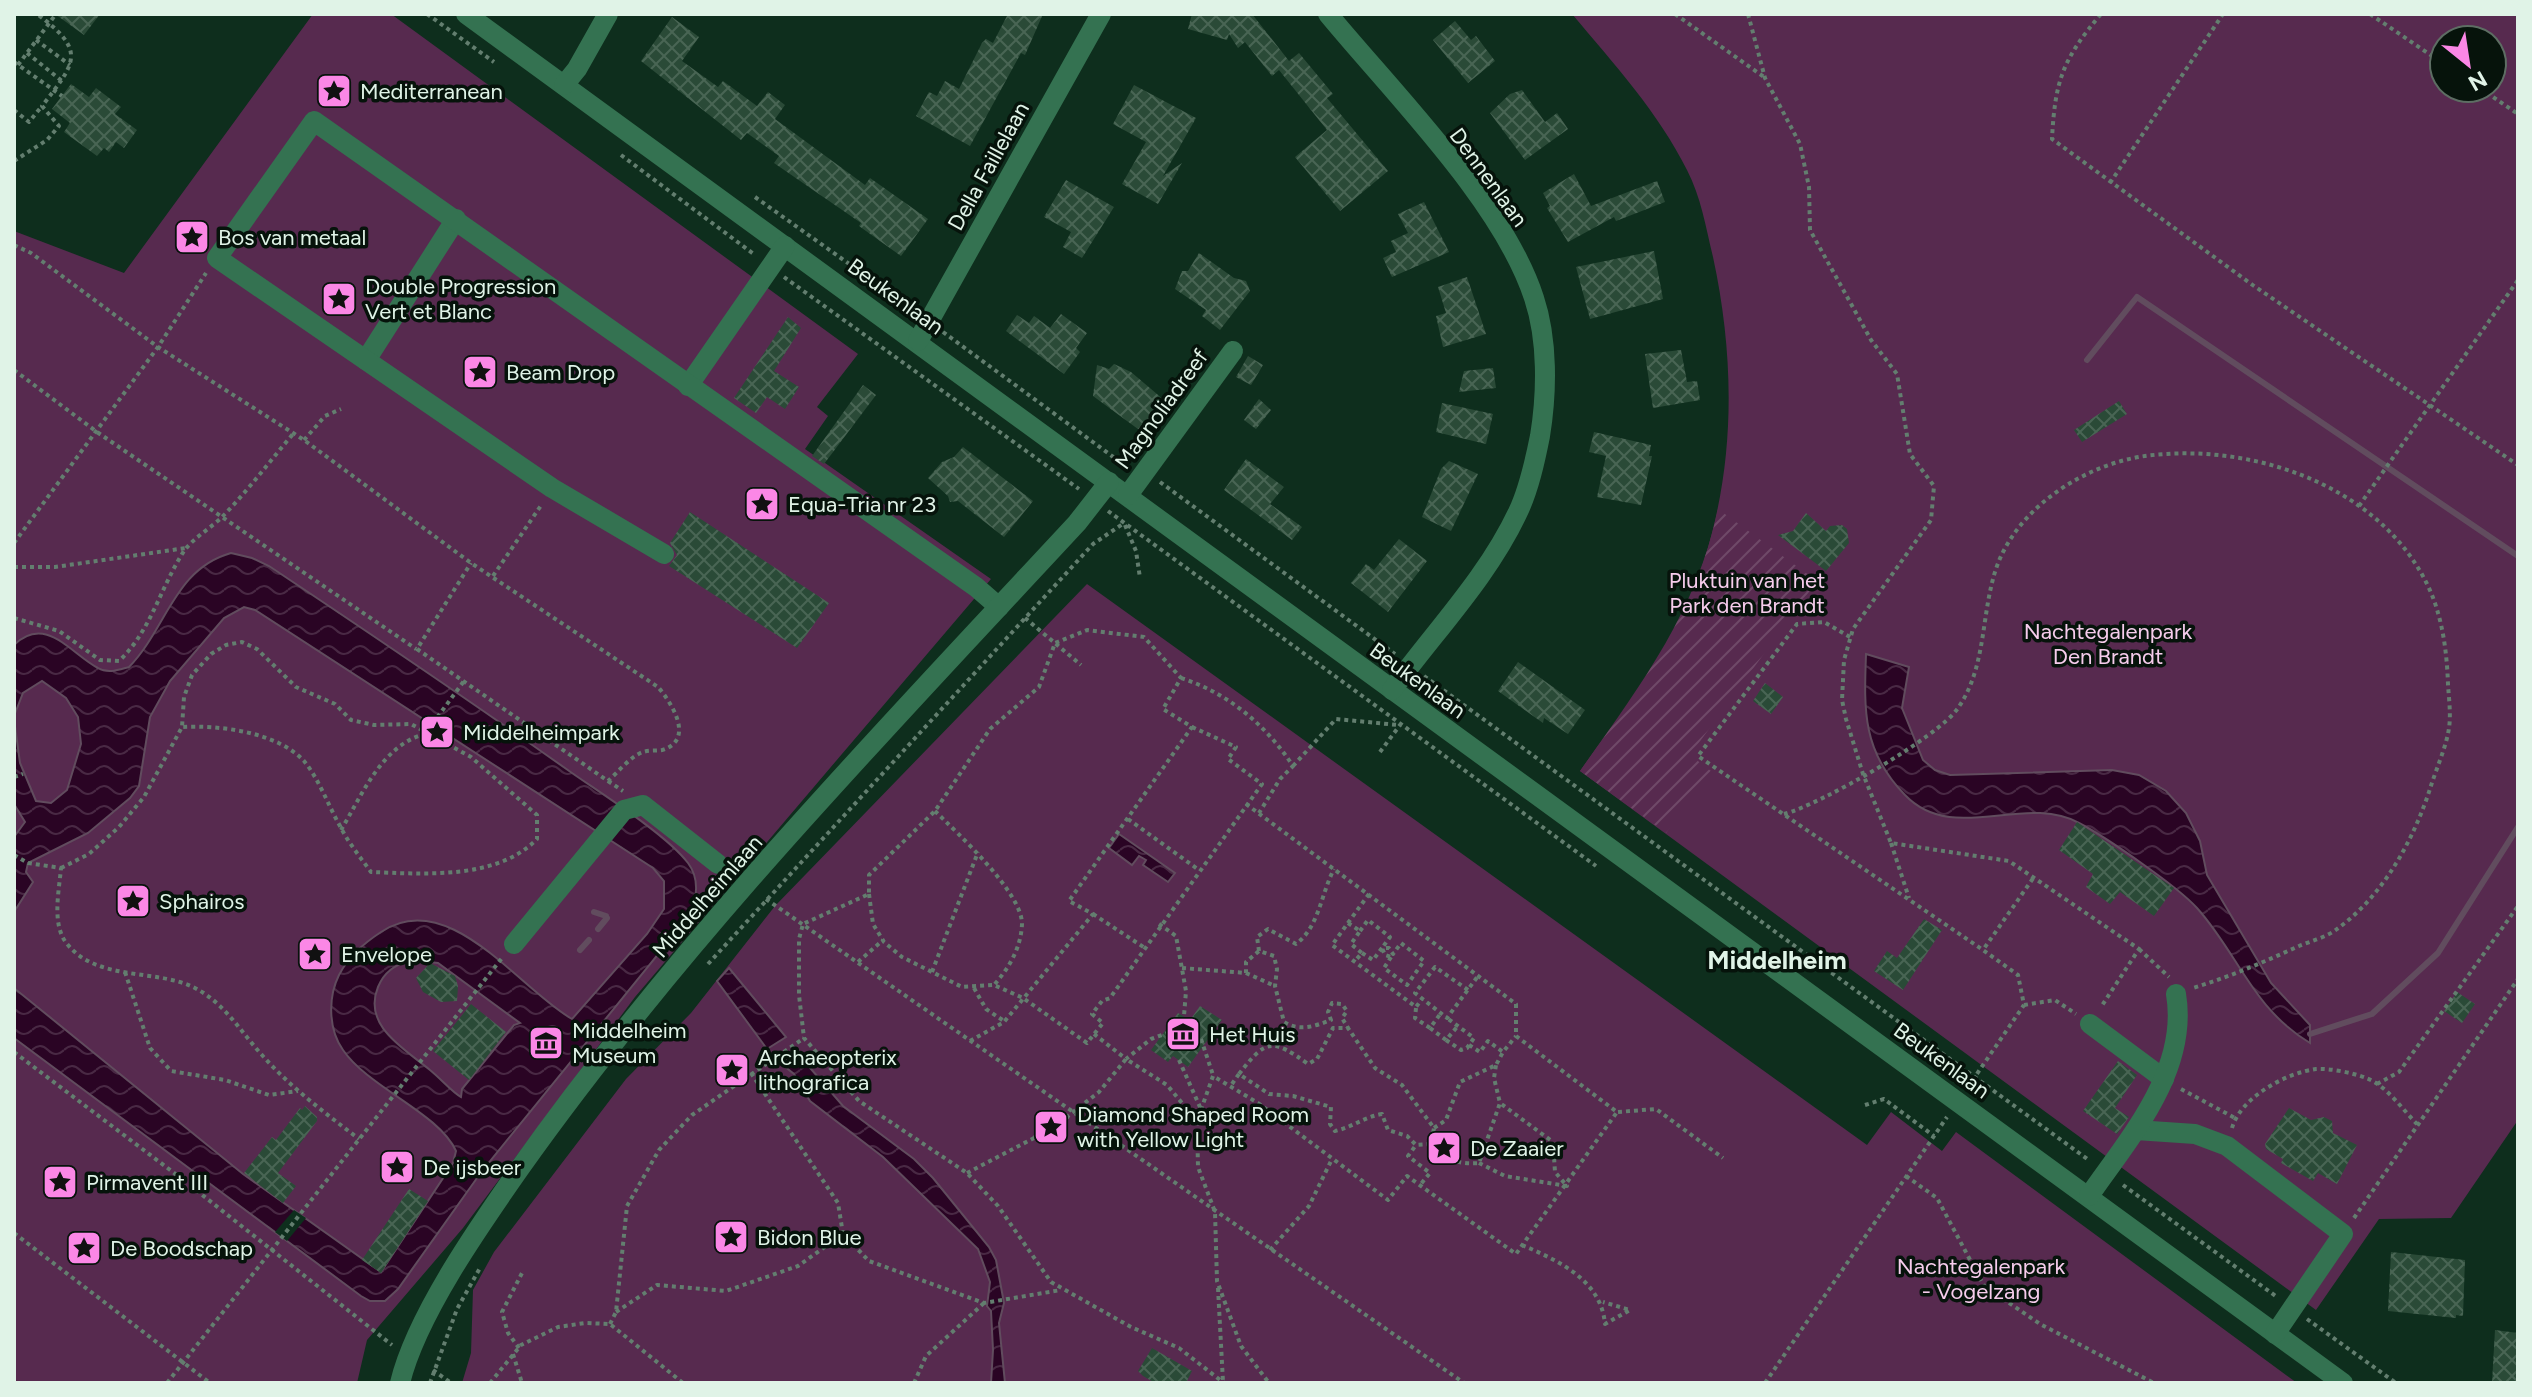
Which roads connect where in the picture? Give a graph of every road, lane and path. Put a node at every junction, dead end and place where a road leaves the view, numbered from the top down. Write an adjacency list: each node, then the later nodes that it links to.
1 (37, 14): 13 (path)
2 (56, 14): 13 (path)
3 (427, 14): 19 (path)
4 (466, 14): 22 (street, Beukenlaan)
5 (608, 14): 22 (street)
6 (1101, 14): 36 (street, Della Faillelaan)
7 (1328, 14): 71 (street, Dennenlaan)
8 (1675, 14): 20 (path)
9 (1748, 14): 20 (path)
10 (2101, 14): 29 (path)
11 (2223, 14): 29 (path)
12 (2370, 14): 16 (path)
13 (49, 23): 14 (path); 18 (path)
14 (36, 40): 15 (path); 18 (path)
15 (27, 53): 17 (path); 21 (path)
16 (2428, 53)
17 (16, 64): 23 (path)
18 (70, 65): 21 (path)
19 (504, 70)
20 (1765, 78): 67 (path)
21 (62, 81): 23 (path)
22 (564, 85): 32 (street, Beukenlaan)
23 (54, 91): 24 (path); 25 (path)
24 (62, 96)
25 (42, 106): 26 (path); 28 (path)
26 (14, 110)
27 (619, 154): 34 (path)
28 (14, 161)
29 (2110, 183): 43 (path)
30 (456, 219): 33 (street); 40 (street); 42 (street)
31 (14, 245): 38 (path)
32 (785, 246): 34 (street); 37 (street, Beukenlaan)
33 (217, 258): 38 (path); 40 (street)
34 (770, 266): 42 (street); 53 (path)
35 (2518, 280): 43 (path)
36 (929, 322): 37 (street, Della Faillelaan); 49 (path, Beukenlaan)
37 (918, 341): 50 (street, Beukenlaan)
38 (158, 347): 45 (path); 46 (path)
39 (1233, 351): 49 (street, Magnoliadreef)
40 (366, 360): 51 (street)
41 (14, 370): 45 (path)
42 (688, 386): 64 (street)
43 (2430, 405): 48 (path); 54 (path)
44 (341, 409): 47 (path)
45 (97, 432): 55 (path); 57 (path)
46 (293, 434): 47 (path); 55 (path)
47 (304, 440): 60 (path)
48 (2518, 465)
49 (1151, 476): 52 (street, Magnoliadreef); 71 (path, Beukenlaan)
50 (1109, 482): 52 (street, Beukenlaan); 53 (street, Middelheimlaan)
51 (552, 488): 59 (street); 62 (path)
52 (1128, 495): 74 (street, Beukenlaan)
53 (1094, 501): 56 (path); 64 (street, Middelheimlaan)
54 (2359, 506): 81 (path); 128 (path)
55 (223, 516): 58 (path); 69 (path)
56 (1124, 523): 63 (path); 66 (path, Middelheimlaan)
57 (14, 543)
58 (186, 548): 61 (path); 65 (path)
59 (664, 554)
60 (471, 563): 62 (path); 69 (path)
61 (14, 567)
62 (492, 577): 73 (path)
63 (1140, 578)
64 (1002, 604): 66 (path); 96 (street, Middelheimlaan)
65 (14, 618)
66 (1025, 618): 68 (path); 99 (path, Middelheimlaan)
67 (1850, 637): 81 (path); 86 (path)
68 (1055, 643): 70 (path); 72 (path); 84 (path)
69 (417, 649): 73 (path)
70 (1081, 665)
71 (1410, 665): 74 (street, Dennenlaan); 167 (path, Beukenlaan)
72 (1181, 678): 76 (path); 79 (path)
73 (464, 681): 77 (path)
74 (1392, 690): 199 (street, Beukenlaan)
75 (182, 727): 77 (path); 88 (path); 92 (path)
76 (1192, 727): 83 (path); 87 (path)
77 (425, 734): 88 (path); 88 (path)
78 (1380, 752): 79 (path)
79 (1293, 766): 85 (path)
80 (23, 774): 82 (path)
81 (1863, 774): 86 (path); 89 (path)
82 (14, 777)
83 (1246, 804): 85 (path); 94 (path)
84 (935, 811): 90 (path); 97 (path)
85 (1259, 813): 93 (path)
86 (1784, 814): 100 (path)
87 (1128, 819): 94 (path); 102 (path)
88 (341, 830)
89 (1891, 843): 95 (path); 100 (path)
90 (978, 852): 122 (path); 131 (path)
91 (14, 855): 92 (path)
92 (61, 868): 121 (path)
93 (1334, 869): 98 (path); 112 (path)
94 (1199, 870): 105 (path)
95 (2034, 877): 111 (path); 146 (path)
96 (746, 886): 108 (street); 219 (street, Middelheimlaan)
97 (869, 894): 104 (path); 107 (path)
98 (1369, 894): 103 (path); 127 (path)
99 (766, 899): 104 (path); 120 (path, Middelheimlaan)
100 (1910, 900): 111 (path)
101 (2518, 906): 169 (path)
102 (1093, 914): 109 (path); 137 (path)
103 (1348, 923): 106 (path); 115 (path)
104 (803, 924): 117 (path); 154 (path)
105 (1159, 924): 109 (path); 118 (path)
106 (1360, 931): 110 (path); 113 (path)
107 (883, 940): 117 (path); 122 (path)
108 (514, 944)
109 (1145, 948): 152 (path)
110 (1382, 948): 113 (path); 114 (path)
111 (1983, 950): 139 (path)
112 (1259, 951): 123 (path); 132 (path)
113 (1362, 953): 115 (path)
114 (1392, 955): 119 (path); 124 (path)
115 (1355, 961): 133 (path)
116 (499, 962): 186 (path)
117 (858, 963): 157 (path)
118 (1182, 968): 123 (path); 142 (path)
119 (1418, 969): 125 (path); 126 (path)
120 (702, 970)
121 (125, 972): 172 (path); 172 (path)
122 (932, 972): 134 (path)
123 (1246, 973): 132 (path)
124 (1395, 976): 125 (path); 133 (path)
125 (1413, 976): 130 (path)
126 (1428, 976): 130 (path); 135 (path)
127 (1478, 976): 135 (path); 153 (path)
128 (2228, 977)
129 (2518, 979): 181 (path)
130 (1423, 982): 138 (path)
131 (994, 985): 134 (path); 137 (path)
132 (1275, 986): 144 (path)
133 (1388, 986): 140 (path)
134 (974, 988): 145 (path)
135 (1468, 990): 143 (path)
136 (2176, 994): 168 (street)
137 (1023, 998): 145 (path); 152 (path)
138 (1422, 999): 140 (path); 141 (path)
139 (2024, 1005): 146 (path); 167 (path)
140 (1416, 1007): 150 (path)
141 (1441, 1013): 143 (path); 150 (path)
142 (1184, 1016)
143 (1447, 1018): 147 (path)
144 (1331, 1020): 148 (path); 149 (path)
145 (1004, 1022): 157 (path)
146 (2090, 1024): 168 (street)
147 (1457, 1026): 156 (path); 158 (path)
148 (1333, 1028): 149 (path); 165 (path)
149 (1348, 1028): 182 (path)
150 (1430, 1028): 156 (path)
151 (1170, 1032): 161 (path)
152 (1094, 1034): 161 (path)
153 (1516, 1036): 160 (path); 177 (path)
154 (804, 1038): 164 (path); 193 (path)
155 (1201, 1039): 166 (path)
156 (1446, 1040): 158 (path)
157 (970, 1041): 178 (path)
158 (1469, 1045): 160 (path)
159 (14, 1052): 195 (path)
160 (1503, 1052): 163 (path)
161 (1126, 1059): 178 (path); 180 (path)
162 (1179, 1060): 176 (path)
163 (1496, 1065): 174 (path); 182 (path)
164 (751, 1073): 202 (path); 214 (path)
165 (1239, 1074): 170 (path); 188 (path)
166 (1213, 1076): 170 (path); 176 (path)
167 (1975, 1076): 171 (path); 192 (path, Beukenlaan)
168 (2164, 1079): 183 (street)
169 (2377, 1084): 173 (path); 181 (path)
170 (1231, 1085): 190 (path)
171 (1968, 1087)
172 (298, 1091): 186 (path)
173 (2188, 1094)
174 (1500, 1103): 191 (path); 197 (path)
175 (1865, 1105): 184 (path)
176 (1201, 1109): 180 (path)
177 (1617, 1112): 189 (path); 197 (path)
178 (1070, 1114): 185 (path); 185 (path); 200 (path)
179 (1948, 1116): 184 (path)
180 (1197, 1121): 200 (path)
181 (2417, 1124): 203 (path)
182 (1434, 1128): 187 (path)
183 (2136, 1130): 192 (street); 203 (street)
184 (1934, 1136): 194 (path)
185 (1034, 1138): 193 (path)
186 (359, 1139): 205 (path)
187 (1431, 1144): 188 (path); 191 (path)
188 (1416, 1145): 196 (path)
189 (1723, 1158)
190 (1332, 1159): 196 (path); 206 (path)
191 (1479, 1163): 197 (path)
192 (2105, 1172): 199 (street); 213 (path, Beukenlaan)
193 (967, 1173): 210 (path)
194 (1906, 1176): 223 (path); 235 (path)
195 (186, 1182)
196 (1420, 1185): 204 (path)
197 (1567, 1186): 204 (path)
198 (196, 1190): 205 (path)
199 (2089, 1196): 216 (street, Beukenlaan)
200 (1215, 1212): 206 (path); 209 (path)
201 (14, 1233): 220 (path)
202 (843, 1234): 212 (path); 214 (path)
203 (2343, 1234): 213 (street)
204 (1522, 1245): 211 (path)
205 (270, 1249): 219 (path); 220 (path)
206 (1270, 1250): 234 (path)
207 (485, 1259): 221 (path)
208 (522, 1273): 217 (path)
209 (1217, 1281): 222 (path); 233 (path)
210 (1063, 1289): 212 (path); 222 (path)
211 (1603, 1302): 211 (path)
212 (984, 1303): 232 (path)
213 (2293, 1308): 216 (street); 237 (path, Beukenlaan)
214 (616, 1312): 215 (path)
215 (610, 1324): 217 (path); 231 (path)
216 (2275, 1334): 236 (street, Beukenlaan)
217 (519, 1348): 218 (path)
218 (513, 1354): 229 (path); 230 (path)
219 (406, 1356): 221 (path); 226 (street, Middelheimlaan)
220 (184, 1363): 224 (path); 225 (path)
221 (433, 1370): 227 (path); 228 (path)
222 (1224, 1382)
223 (1767, 1382)
224 (167, 1383)
225 (210, 1383)
226 (400, 1383)
227 (430, 1383)
228 (451, 1383)
229 (490, 1383)
230 (522, 1383)
231 (683, 1383)
232 (914, 1383)
233 (1269, 1383)
234 (1464, 1383)
235 (2154, 1383)
236 (2343, 1383)
237 (2396, 1383)

